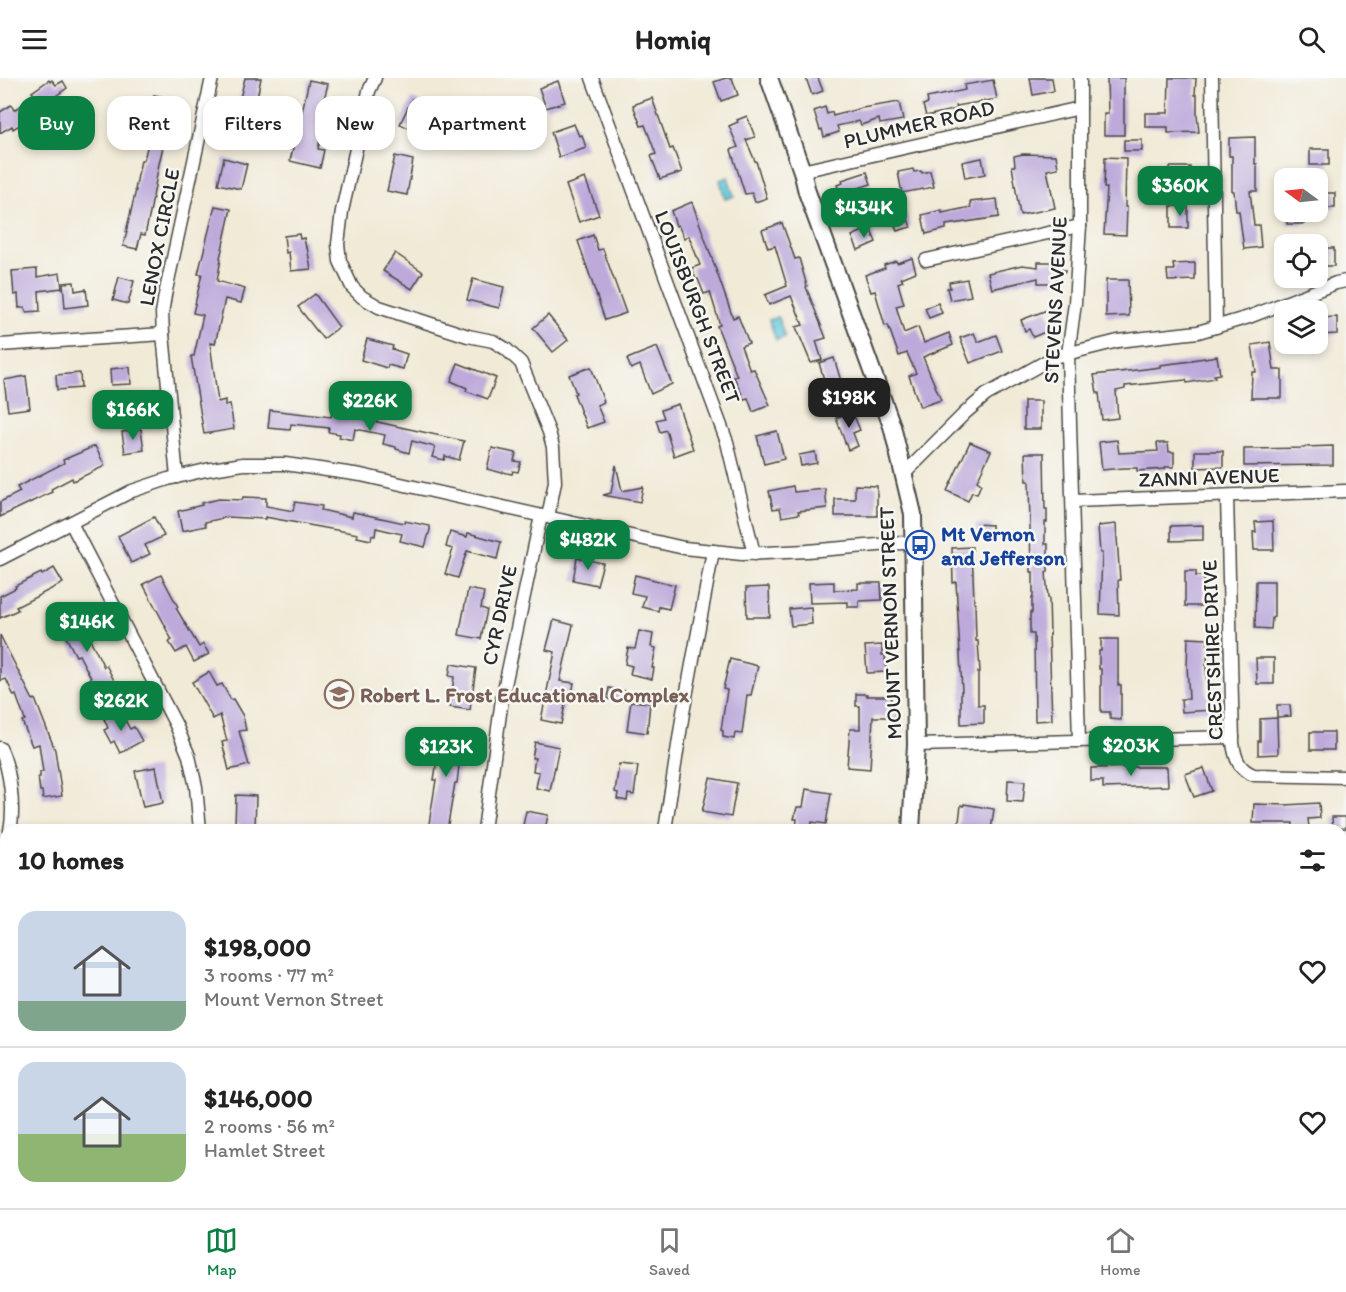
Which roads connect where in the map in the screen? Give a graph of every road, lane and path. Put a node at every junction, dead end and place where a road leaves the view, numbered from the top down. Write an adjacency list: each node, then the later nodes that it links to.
1 (212, 78): 13 (street, LENOX CIRCLE)
2 (375, 78): 21 (street, CYR DRIVE)
3 (592, 78): 25 (street, LOUISBURGH STREET)
4 (769, 78): 8 (main road, MOUNT VERNON STREET)
5 (1080, 78): 7 (street, STEVENS AVENUE)
6 (1212, 78): 12 (street)
7 (1080, 108): 8 (street, PLUMMER ROAD); 9 (street, STEVENS AVENUE)
8 (802, 171): 16 (main road, MOUNT VERNON STREET)
9 (1080, 226): 10 (street); 15 (street, STEVENS AVENUE)
10 (926, 260)
11 (1346, 280): 12 (street)
12 (1216, 327): 15 (street)
13 (163, 334): 14 (street); 17 (street, LENOX CIRCLE)
14 (0, 345)
15 (1068, 354): 16 (street); 20 (street, STEVENS AVENUE)
16 (904, 474): 23 (main road, MOUNT VERNON STREET)
17 (177, 477): 21 (street); 22 (street)
18 (1346, 492): 19 (street, ZANNI AVENUE)
19 (1227, 496): 20 (street, ZANNI AVENUE); 27 (street, CRESTSHIRE DRIVE)
20 (1073, 501): 28 (street, STEVENS AVENUE)
21 (544, 516): 24 (street); 34 (street, CYR DRIVE)
22 (71, 523): 26 (street); 33 (street)
23 (914, 542): 25 (street); 29 (main road, MOUNT VERNON STREET)
24 (713, 551): 25 (street); 35 (street)
25 (754, 554)
26 (0, 559)
27 (1233, 737): 28 (street); 31 (street, CRESTSHIRE DRIVE)
28 (1079, 741): 29 (street)
29 (916, 745): 36 (main road, MOUNT VERNON STREET)
30 (0, 748): 32 (street)
31 (1346, 777)
32 (12, 824)
33 (199, 824)
34 (485, 824)
35 (666, 824)
36 (911, 824)

